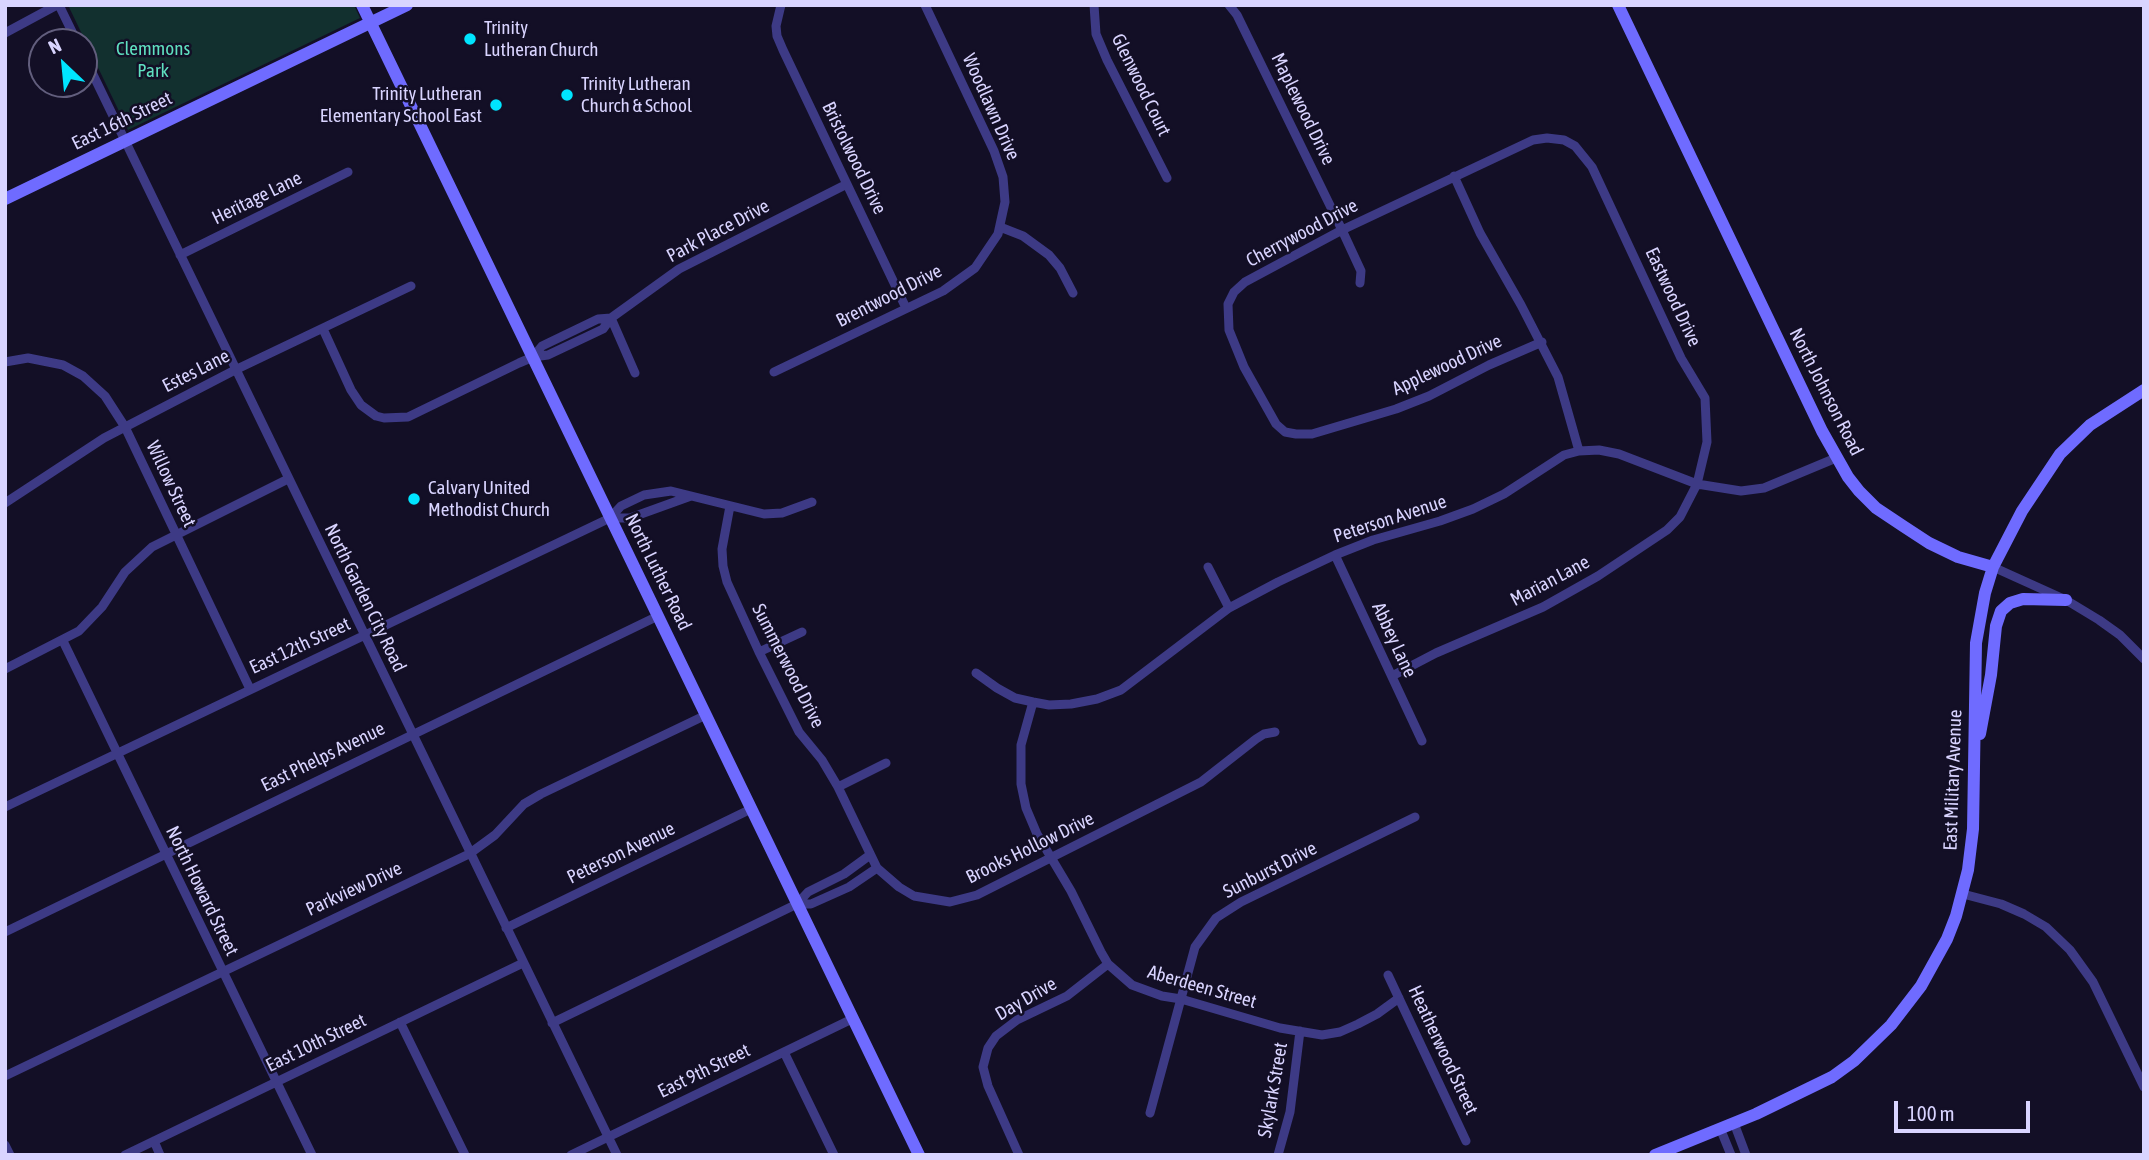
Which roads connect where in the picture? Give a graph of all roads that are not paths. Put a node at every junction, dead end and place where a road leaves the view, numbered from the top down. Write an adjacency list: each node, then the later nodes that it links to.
1 (58, 5): 10 (street); 11 (street)
2 (362, 5): 9 (main road, North Luther Road)
3 (407, 5): 9 (main road, East 16th Street)
4 (780, 5): 18 (street, Bristolwood Drive)
5 (925, 5): 20 (street, Woodlawn Drive)
6 (1094, 5): 17 (street, Glenwood Court)
7 (1229, 5): 21 (street, Maplewood Drive)
8 (1618, 5): 39 (main road, North Johnson Road)
9 (371, 23): 13 (main road, East 16th Street); 30 (main road, North Luther Road)
10 (70, 28)
11 (5, 33)
12 (98, 85): 13 (street, North Garden City Road)
13 (125, 141): 19 (main road, East 16th Street); 22 (street, North Garden City Road)
14 (1564, 141): 16 (street, Cherrywood Drive); 41 (street, Eastwood Drive)
15 (348, 172): 22 (street, Heritage Lane)
16 (1454, 176): 21 (street, Cherrywood Drive); 29 (street)
17 (1167, 178)
18 (848, 184): 26 (street, Bristolwood Drive); 27 (street, Park Place Drive)
19 (5, 199)
20 (1000, 227): 25 (street); 26 (street, Brentwood Drive)
21 (1342, 230): 23 (street, Maplewood Drive); 37 (street, Cherrywood Drive)
22 (180, 255): 32 (street, North Garden City Road)
23 (1360, 283)
24 (411, 286): 28 (street, Estes Lane)
25 (1073, 293)
26 (905, 308): 33 (street, Brentwood Drive)
27 (611, 318): 30 (street, Park Place Drive); 34 (street)
28 (323, 329): 30 (street, Park Place Drive); 32 (street, Estes Lane)
29 (1542, 342): 37 (street, Applewood Drive); 38 (street)
30 (533, 357): 46 (main road, North Luther Road)
31 (5, 362): 36 (street, Willow Street)
32 (235, 370): 36 (street, Estes Lane); 40 (street, North Garden City Road)
33 (774, 372)
34 (635, 373)
35 (2144, 390): 50 (main road, East Military Avenue)
36 (125, 427): 44 (street, Estes Lane); 47 (street, Willow Street)
37 (1285, 432)
38 (1579, 451): 41 (street, Peterson Avenue); 48 (street, Peterson Avenue)
39 (1836, 458): 41 (street, Peterson Avenue); 50 (main road, North Johnson Road)
40 (288, 479): 47 (street); 55 (street, North Garden City Road)
41 (1697, 484): 61 (street, Marian Lane)
42 (691, 496): 45 (street, East 12th Street); 46 (street, East 12th Street); 46 (street, East 12th Street)
43 (811, 502): 45 (street, East 12th Street)
44 (5, 503)
45 (730, 506): 57 (street, Summerwood Drive)
46 (610, 518): 53 (main road, North Luther Road); 55 (street, East 12th Street)
47 (176, 535): 56 (street); 62 (street, Willow Street)
48 (1335, 555): 52 (street, Peterson Avenue); 61 (street, Abbey Lane)
49 (1208, 566): 52 (street)
50 (1993, 568): 51 (street, North Johnson Road); 69 (main road, East Military Avenue)
51 (2066, 600): 58 (street, North Johnson Road); 69 (main road)
52 (1230, 608): 63 (street, Peterson Avenue)
53 (658, 616): 64 (main road, North Luther Road); 66 (street, East Phelps Avenue)
54 (802, 632): 57 (street)
55 (364, 635): 62 (street, East 12th Street); 66 (street, North Garden City Road)
56 (63, 641): 59 (street); 68 (street, North Howard Street)
57 (759, 652): 71 (street, Summerwood Drive)
58 (2144, 659)
59 (5, 669)
60 (976, 673): 63 (street, Peterson Avenue)
61 (1392, 676): 67 (street, Abbey Lane)
62 (250, 689): 68 (street, East 12th Street)
63 (1033, 702): 78 (street, Aberdeen Street)
64 (706, 715): 73 (main road, North Luther Road); 76 (street, Parkview Drive)
65 (1275, 732): 78 (street, Brooks Hollow Drive)
66 (412, 734): 75 (street, East Phelps Avenue); 76 (street, North Garden City Road)
67 (1422, 741)
68 (116, 753): 72 (street, East 12th Street); 75 (street, North Howard Street)
69 (1974, 755): 80 (main road, East Military Avenue)
70 (886, 764): 71 (street)
71 (838, 787): 77 (street, Summerwood Drive)
72 (5, 807)
73 (751, 809): 81 (main road, North Luther Road); 82 (street, Peterson Avenue)
74 (1415, 817): 89 (street, Sunburst Drive)
75 (166, 853): 83 (street, East Phelps Avenue); 86 (street, North Howard Street)
76 (469, 853): 82 (street, North Garden City Road); 86 (street, Parkview Drive)
77 (870, 855): 79 (street, Summerwood Drive); 81 (street)
78 (1051, 858): 79 (street, Brooks Hollow Drive); 85 (street, Aberdeen Street)
79 (877, 868): 81 (street)
80 (1963, 894): 97 (street); 99 (main road, East Military Avenue)
81 (797, 904): 90 (main road, North Luther Road); 92 (street)
82 (506, 928): 84 (street, North Garden City Road)
83 (5, 932)
84 (523, 963): 91 (street, East 10th Street); 92 (street, North Garden City Road)
85 (1108, 964): 89 (street, Aberdeen Street); 114 (street, Day Drive)
86 (222, 971): 95 (street, Parkview Drive); 96 (street, North Howard Street)
87 (1388, 975): 88 (street, Heatherwood Street)
88 (1399, 998): 93 (street, Aberdeen Street); 103 (street, Heatherwood Street)
89 (1181, 999): 93 (street, Aberdeen Street); 98 (street, Sunburst Drive)
90 (852, 1019): 94 (street, East 9th Street); 113 (main road, North Luther Road)
91 (400, 1022): 96 (street, East 10th Street); 109 (street)
92 (552, 1023): 101 (street, North Garden City Road)
93 (1300, 1031): 115 (street, Skylark Street)
94 (784, 1052): 101 (street, East 9th Street); 112 (street)
95 (5, 1076)
96 (276, 1082): 102 (street, East 10th Street); 108 (street, North Howard Street)
97 (2144, 1087)
98 (1150, 1114)
99 (1734, 1123): 100 (main road, East Military Avenue); 118 (street)
100 (1720, 1128): 116 (main road, East Military Avenue); 117 (street)
101 (608, 1137): 110 (street, East 9th Street); 111 (street, North Garden City Road)
102 (154, 1141): 106 (street, East 10th Street); 107 (street)
103 (1466, 1141)
104 (5, 1145): 105 (street)
105 (10, 1155)
106 (125, 1155)
107 (160, 1155)
108 (312, 1155)
109 (465, 1155)
110 (571, 1155)
111 (617, 1155)
112 (834, 1155)
113 (919, 1155)
114 (1019, 1155)
115 (1278, 1155)
116 (1655, 1155)
117 (1731, 1155)
118 (1746, 1155)

